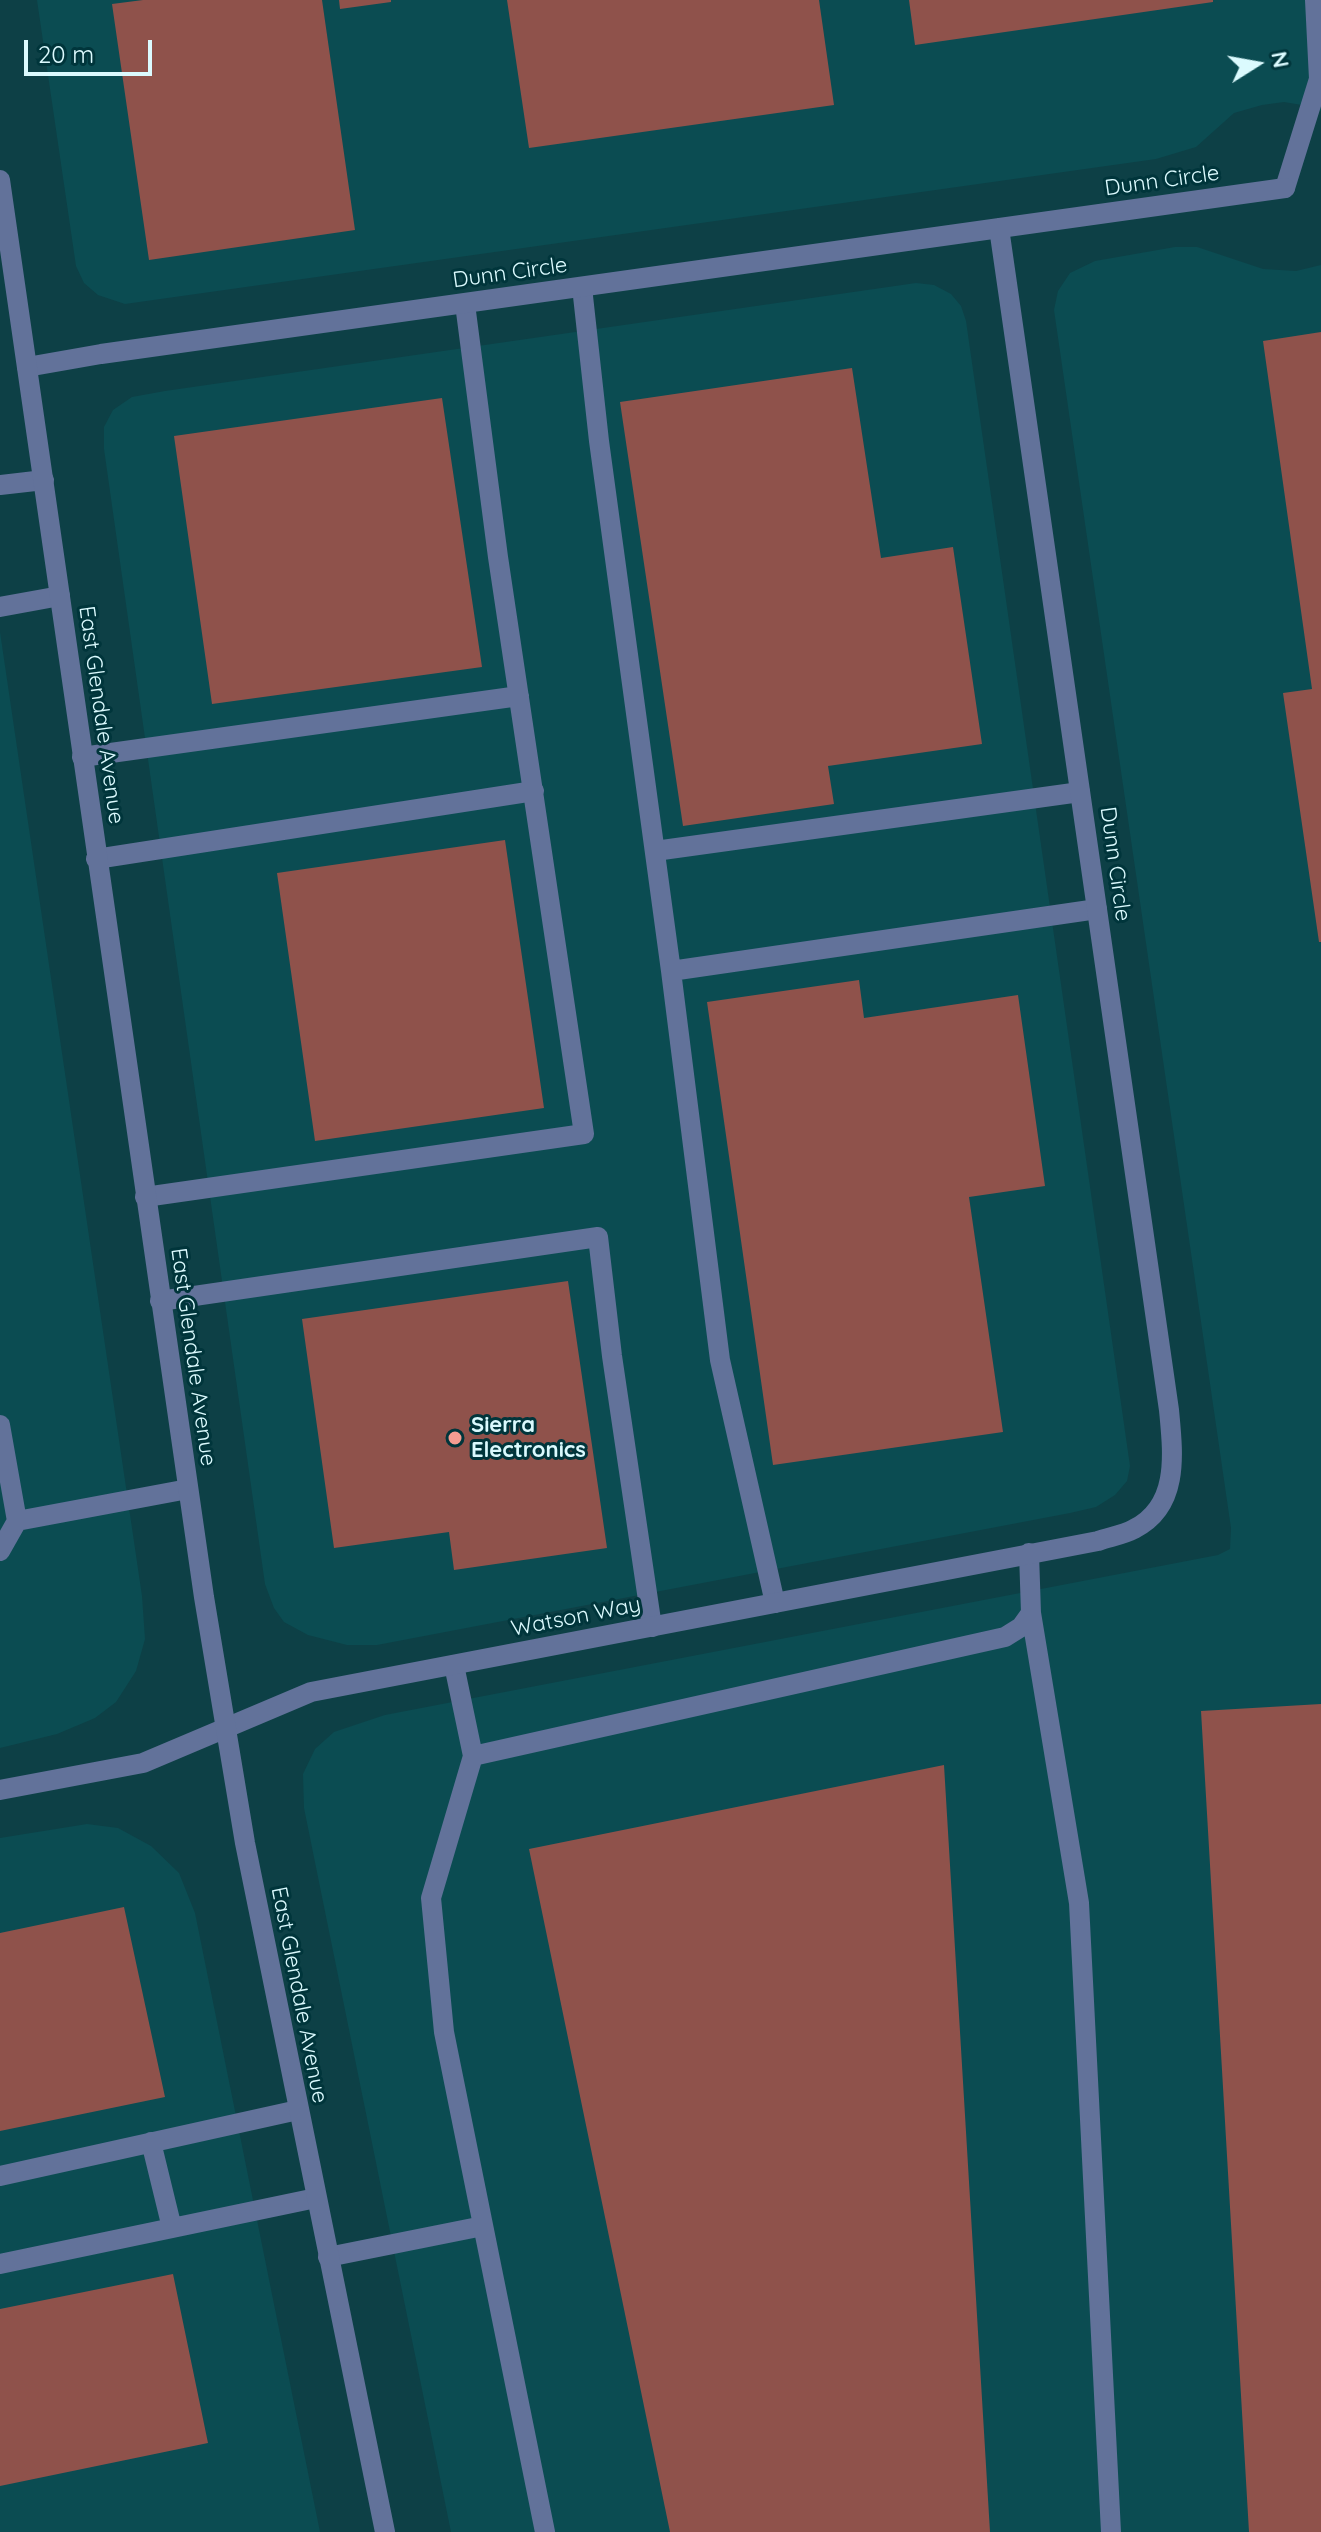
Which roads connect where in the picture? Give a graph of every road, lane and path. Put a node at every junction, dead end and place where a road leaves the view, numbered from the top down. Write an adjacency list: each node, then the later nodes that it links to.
1 (1315, 0): 3 (street, Dunn Circle)
2 (0, 180): 6 (street, East Glendale Avenue)
3 (999, 228): 4 (street, Dunn Circle); 14 (street, Dunn Circle)
4 (582, 287): 5 (street, Dunn Circle); 15 (street)
5 (465, 304): 6 (street, Dunn Circle); 11 (street)
6 (27, 367): 7 (street, East Glendale Avenue)
7 (44, 480): 8 (street); 9 (street, East Glendale Avenue)
8 (0, 485)
9 (60, 596): 10 (street); 12 (street, East Glendale Avenue)
10 (0, 607)
11 (519, 696): 12 (street); 13 (street)
12 (82, 757): 16 (street, East Glendale Avenue)
13 (534, 791): 16 (street); 19 (street)
14 (1080, 792): 15 (street); 17 (street, Dunn Circle)
15 (655, 851): 18 (street)
16 (96, 859): 19 (street, East Glendale Avenue)
17 (1097, 909): 18 (street); 23 (street, Dunn Circle)
18 (671, 971): 27 (street)
19 (145, 1197): 20 (street, East Glendale Avenue)
20 (160, 1301): 22 (street, East Glendale Avenue); 29 (street)
21 (0, 1425): 24 (street)
22 (188, 1489): 24 (street); 31 (street, East Glendale Avenue)
23 (1162, 1505): 26 (street, Watson Way)
24 (17, 1521): 25 (street)
25 (0, 1551)
26 (1029, 1553): 27 (street, Watson Way); 28 (street)
27 (775, 1603): 29 (street, Watson Way)
28 (1031, 1613): 32 (street); 44 (street)
29 (652, 1627): 30 (street, Watson Way)
30 (454, 1665): 31 (street, Watson Way); 32 (street)
31 (226, 1730): 33 (street, Watson Way); 34 (street, East Glendale Avenue)
32 (473, 1756): 38 (street)
33 (0, 1790)
34 (298, 2110): 35 (street); 37 (street, East Glendale Avenue)
35 (151, 2142): 36 (street); 39 (street)
36 (0, 2176)
37 (316, 2198): 39 (street); 40 (street, East Glendale Avenue)
38 (483, 2226): 40 (street); 43 (street)
39 (172, 2228): 41 (street)
40 (328, 2257): 42 (street, East Glendale Avenue)
41 (0, 2264)
42 (385, 2532)
43 (545, 2532)
44 (1111, 2532)

